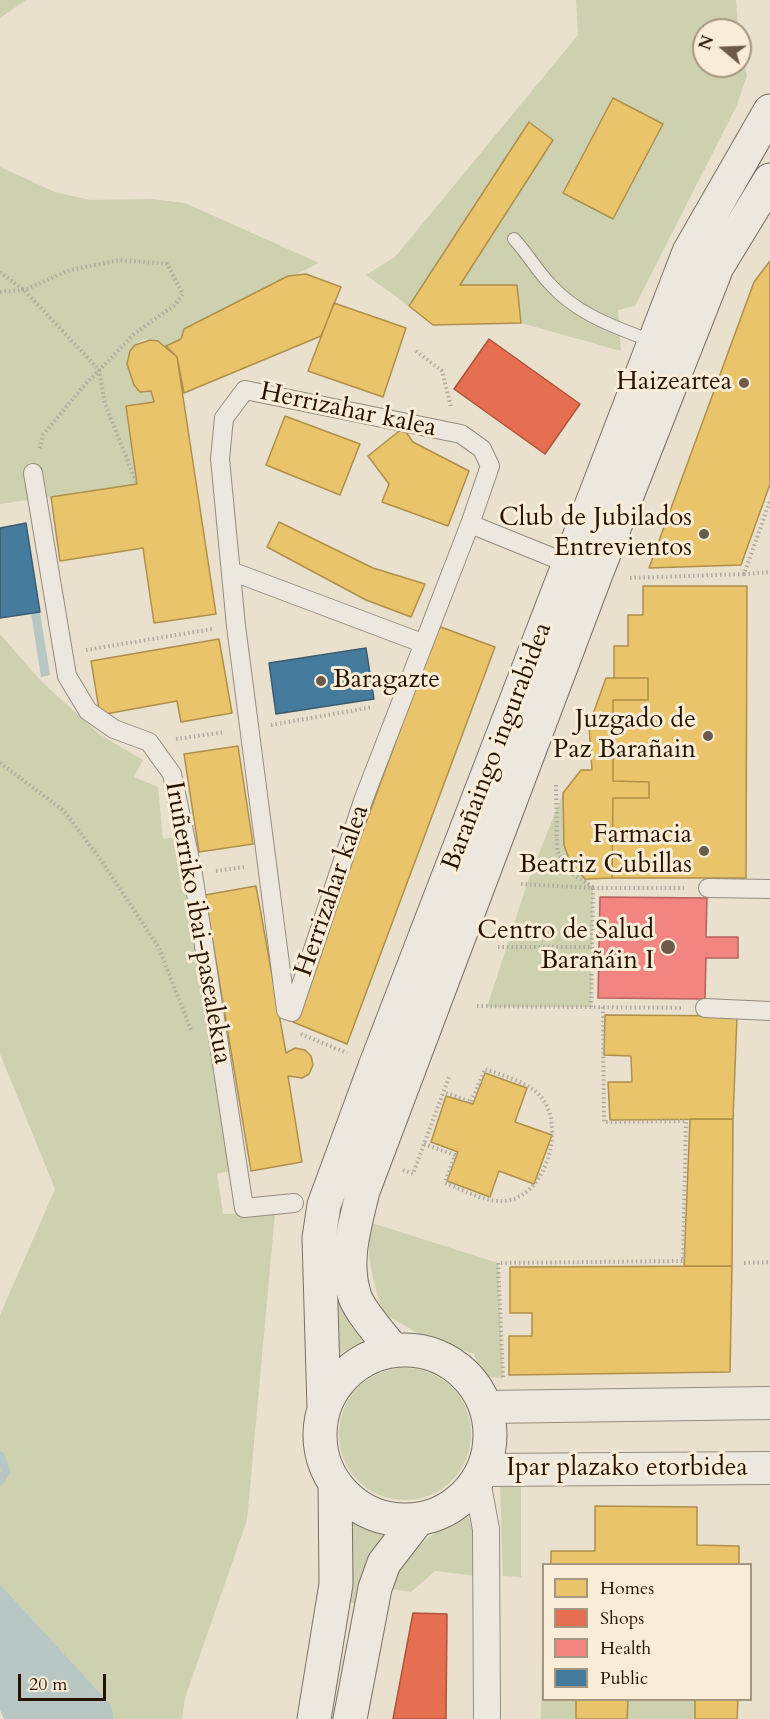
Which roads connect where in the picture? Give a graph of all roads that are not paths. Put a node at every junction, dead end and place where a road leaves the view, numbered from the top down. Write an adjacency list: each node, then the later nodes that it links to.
1 (770, 111): 4 (main road, Barañaingo ingurabidea)
2 (770, 180): 15 (main road, Barañaingo ingurabidea)
3 (513, 239): 4 (lane)
4 (654, 342): 7 (main road, Barañaingo ingurabidea)
5 (33, 473): 14 (street, Iruñerriko ibai-pasealekua)
6 (470, 524): 7 (street); 8 (street, Herrizahar kalea); 9 (street, Herrizahar kalea)
7 (568, 564): 18 (main road, Barañaingo ingurabidea)
8 (231, 571): 9 (street); 9 (street, Herrizahar kalea)
9 (422, 644)
10 (708, 888): 11 (street)
11 (770, 889)
12 (705, 1008): 13 (street)
13 (770, 1011)
14 (294, 1203)
15 (393, 1350): 17 (main road); 18 (main road)
16 (770, 1402): 17 (street)
17 (486, 1407): 20 (main road)
18 (324, 1408): 21 (main road)
19 (770, 1468): 20 (street, Ipar plazako etorbidea)
20 (480, 1475): 22 (main road); 25 (street)
21 (334, 1483): 22 (main road); 23 (main road)
22 (417, 1520): 24 (main road)
23 (314, 1719)
24 (350, 1719)
25 (487, 1719)

